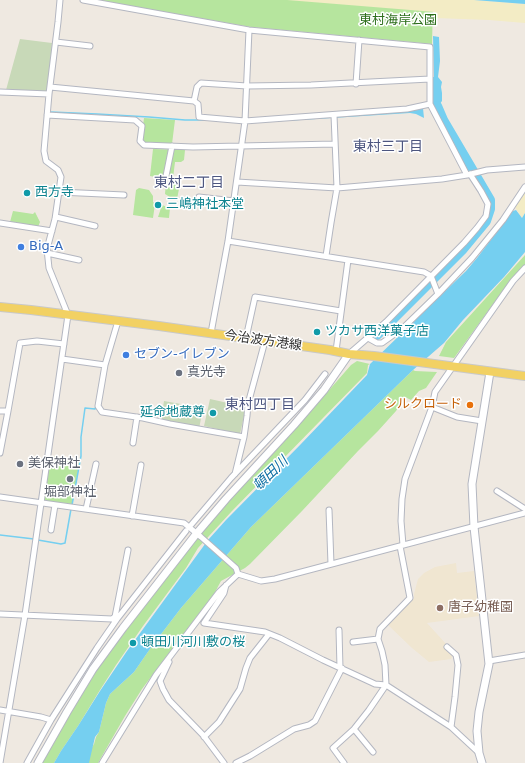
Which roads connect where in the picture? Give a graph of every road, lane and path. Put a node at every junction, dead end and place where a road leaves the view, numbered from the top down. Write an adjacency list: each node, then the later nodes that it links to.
1 (60, 0): 5 (street)
2 (84, 0): 3 (street)
3 (249, 30): 4 (street); 9 (street)
4 (359, 40): 7 (street); 8 (street)
5 (56, 42): 6 (street); 10 (street)
6 (90, 46)
7 (430, 80): 8 (street); 14 (street)
8 (356, 84): 9 (street)
9 (247, 86): 13 (street); 17 (street)
10 (50, 87): 12 (street); 13 (street)
11 (0, 92): 12 (street)
12 (49, 94): 15 (street)
13 (194, 101): 17 (street)
14 (430, 104): 16 (street); 22 (street)
15 (47, 115): 20 (street); 27 (street)
16 (334, 115): 17 (street); 18 (street)
17 (245, 121): 19 (street)
18 (335, 144): 19 (street); 26 (street)
19 (242, 145): 20 (street); 24 (street)
20 (172, 146): 23 (street)
21 (525, 167): 22 (street)
22 (468, 174): 26 (street); 41 (street)
23 (166, 176)
24 (237, 182): 26 (street); 30 (street)
25 (525, 187): 42 (street)
26 (337, 188): 37 (street)
27 (59, 192): 28 (street); 31 (street)
28 (124, 195)
29 (200, 197): 30 (street)
30 (234, 201): 35 (street)
31 (56, 217): 33 (street); 34 (street)
32 (0, 222): 34 (street)
33 (96, 226)
34 (52, 231): 36 (street)
35 (228, 241): 37 (street); 47 (street)
36 (48, 253): 38 (street); 45 (street)
37 (326, 256): 39 (street)
38 (79, 260)
39 (348, 260): 41 (street); 44 (street)
40 (525, 268): 56 (street)
41 (431, 276): 42 (street); 49 (street)
42 (438, 294): 49 (street)
43 (0, 307): 45 (main road, 今治波方港線)
44 (341, 311): 48 (street); 52 (street)
45 (68, 315): 46 (main road, 今治波方港線); 51 (street)
46 (118, 321): 47 (main road, 今治波方港線); 55 (street)
47 (211, 334): 48 (main road, 今治波方港線)
48 (246, 338): 50 (main road, 今治波方港線)
49 (368, 338): 53 (street)
50 (265, 341): 52 (main road, 今治波方港線); 65 (street)
51 (64, 344): 54 (street); 62 (street)
52 (336, 351): 53 (main road, 今治波方港線)
53 (349, 354): 56 (main road, 今治波方港線); 84 (street)
54 (62, 359): 55 (street); 73 (street)
55 (105, 365): 63 (street)
56 (452, 367): 57 (main road, 今治波方港線); 60 (street)
57 (490, 372): 59 (main road, 今治波方港線); 64 (street)
58 (325, 374): 70 (street)
59 (525, 376)
60 (432, 407): 64 (street); 85 (street)
61 (0, 411): 62 (street)
62 (8, 411): 67 (street)
63 (137, 417): 65 (street); 66 (street)
64 (482, 421): 81 (street)
65 (244, 437): 70 (street)
66 (133, 443)
67 (0, 453)
68 (96, 464): 75 (street)
69 (140, 466): 79 (street)
70 (235, 474): 80 (street)
71 (497, 491): 76 (street)
72 (0, 497): 73 (street)
73 (41, 503): 74 (street); 92 (street)
74 (55, 505): 75 (street); 82 (street)
75 (86, 509): 79 (street)
76 (525, 509)
77 (329, 510): 87 (street)
78 (525, 513): 81 (street)
79 (132, 516): 84 (street)
80 (191, 525)
81 (474, 527): 85 (street); 101 (street)
82 (51, 530)
83 (186, 531): 90 (street)
84 (199, 535): 88 (street); 114 (street)
85 (402, 545): 87 (street); 96 (street)
86 (128, 550): 93 (street)
87 (332, 564): 88 (street)
88 (238, 574): 89 (street)
89 (226, 585): 95 (street); 99 (street)
90 (126, 607): 93 (street); 106 (street)
91 (0, 614): 92 (street)
92 (25, 615): 93 (street); 105 (street)
93 (115, 617)
94 (340, 630): 102 (street)
95 (269, 634): 102 (street); 109 (street)
96 (378, 639): 97 (street); 103 (street)
97 (353, 642)
98 (447, 647): 107 (street)
99 (172, 653): 109 (street); 115 (street)
100 (525, 655): 101 (street)
101 (489, 661): 111 (street)
102 (341, 668): 103 (street); 117 (street)
103 (386, 684): 107 (street); 108 (street)
104 (0, 710): 105 (street)
105 (9, 712): 106 (street); 112 (street)
106 (51, 720): 113 (street)
107 (451, 727): 111 (street)
108 (354, 729): 110 (street); 118 (street)
109 (204, 737): 116 (street)
110 (372, 752)
111 (479, 753): 119 (street)
112 (0, 763)
113 (27, 763)
114 (38, 763)
115 (102, 763)
116 (224, 763)
117 (236, 763)
118 (344, 763)
119 (482, 763)

